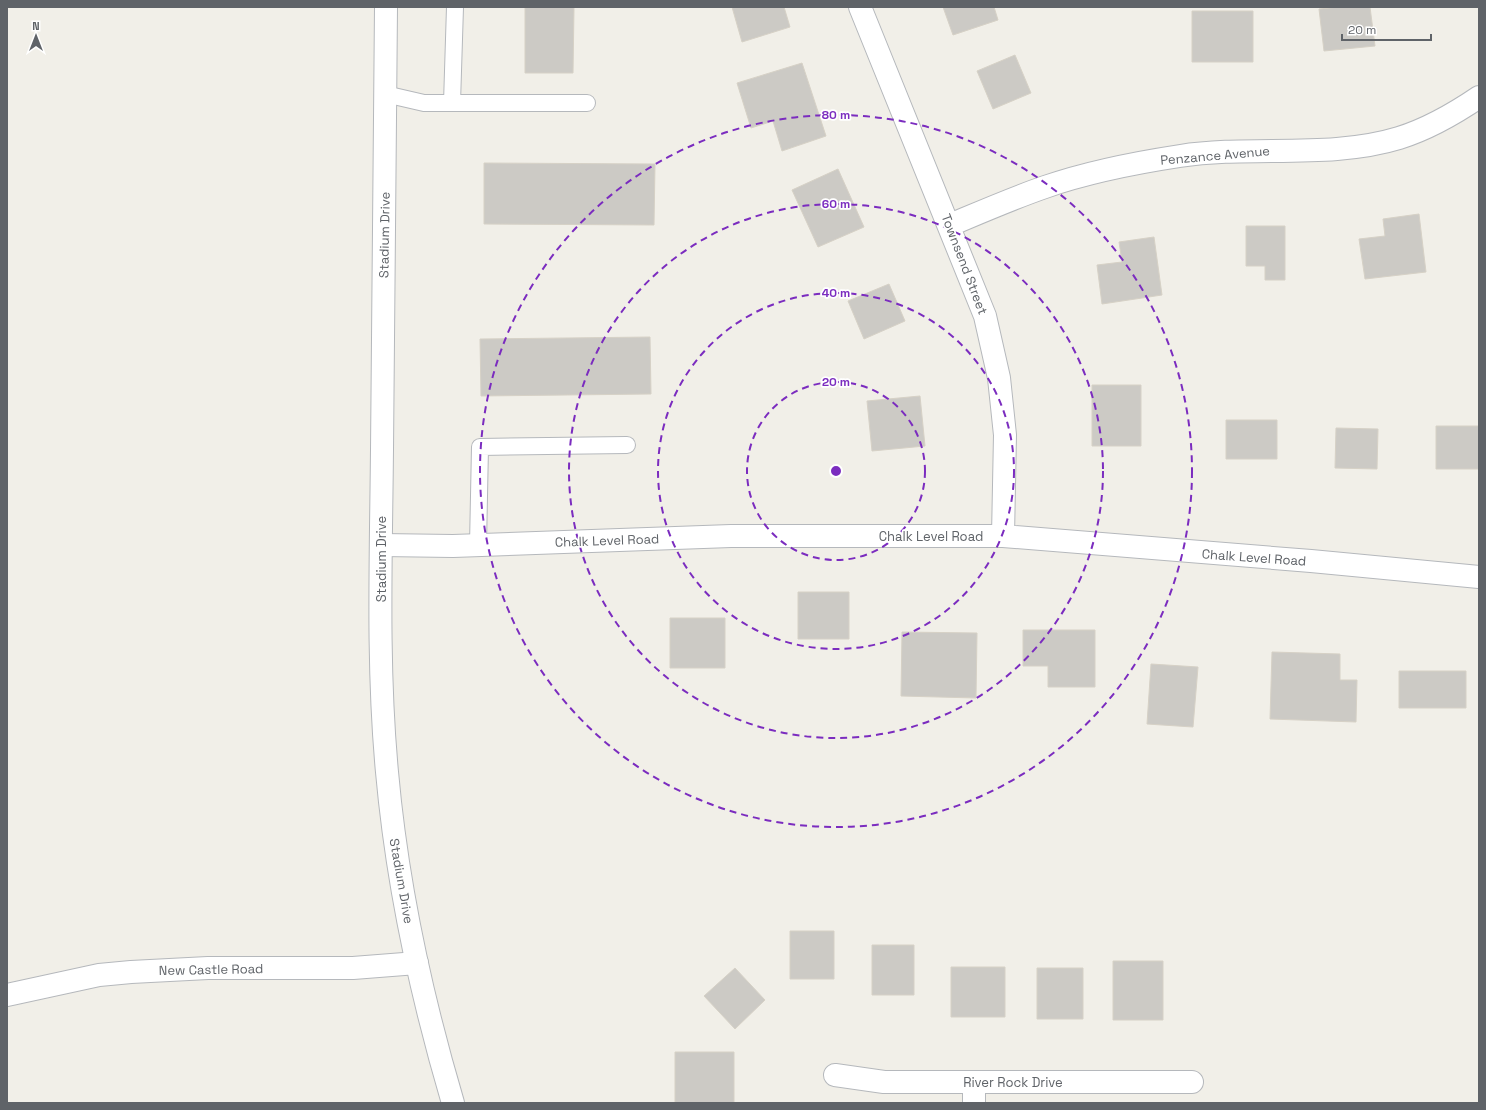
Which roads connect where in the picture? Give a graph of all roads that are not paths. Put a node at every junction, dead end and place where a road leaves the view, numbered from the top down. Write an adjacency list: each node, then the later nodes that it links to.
1 (386, 7): 4 (street, Stadium Drive)
2 (455, 7): 6 (lane)
3 (860, 7): 8 (street, Townsend Street)
4 (385, 94): 6 (lane); 11 (street, Stadium Drive)
5 (1479, 97): 8 (street, Penzance Avenue)
6 (452, 103): 7 (lane)
7 (587, 103)
8 (950, 225): 10 (street, Townsend Street)
9 (627, 445): 12 (lane)
10 (1003, 536): 12 (street, Chalk Level Road); 13 (street, Chalk Level Road)
11 (381, 545): 12 (street, Chalk Level Road); 14 (street, Stadium Drive)
12 (478, 545)
13 (1479, 577)
14 (417, 964): 15 (street, New Castle Road); 19 (street, Stadium Drive)
15 (7, 995)
16 (835, 1075): 18 (street, River Rock Drive)
17 (1192, 1082): 18 (street, River Rock Drive)
18 (974, 1093)
19 (452, 1103)

